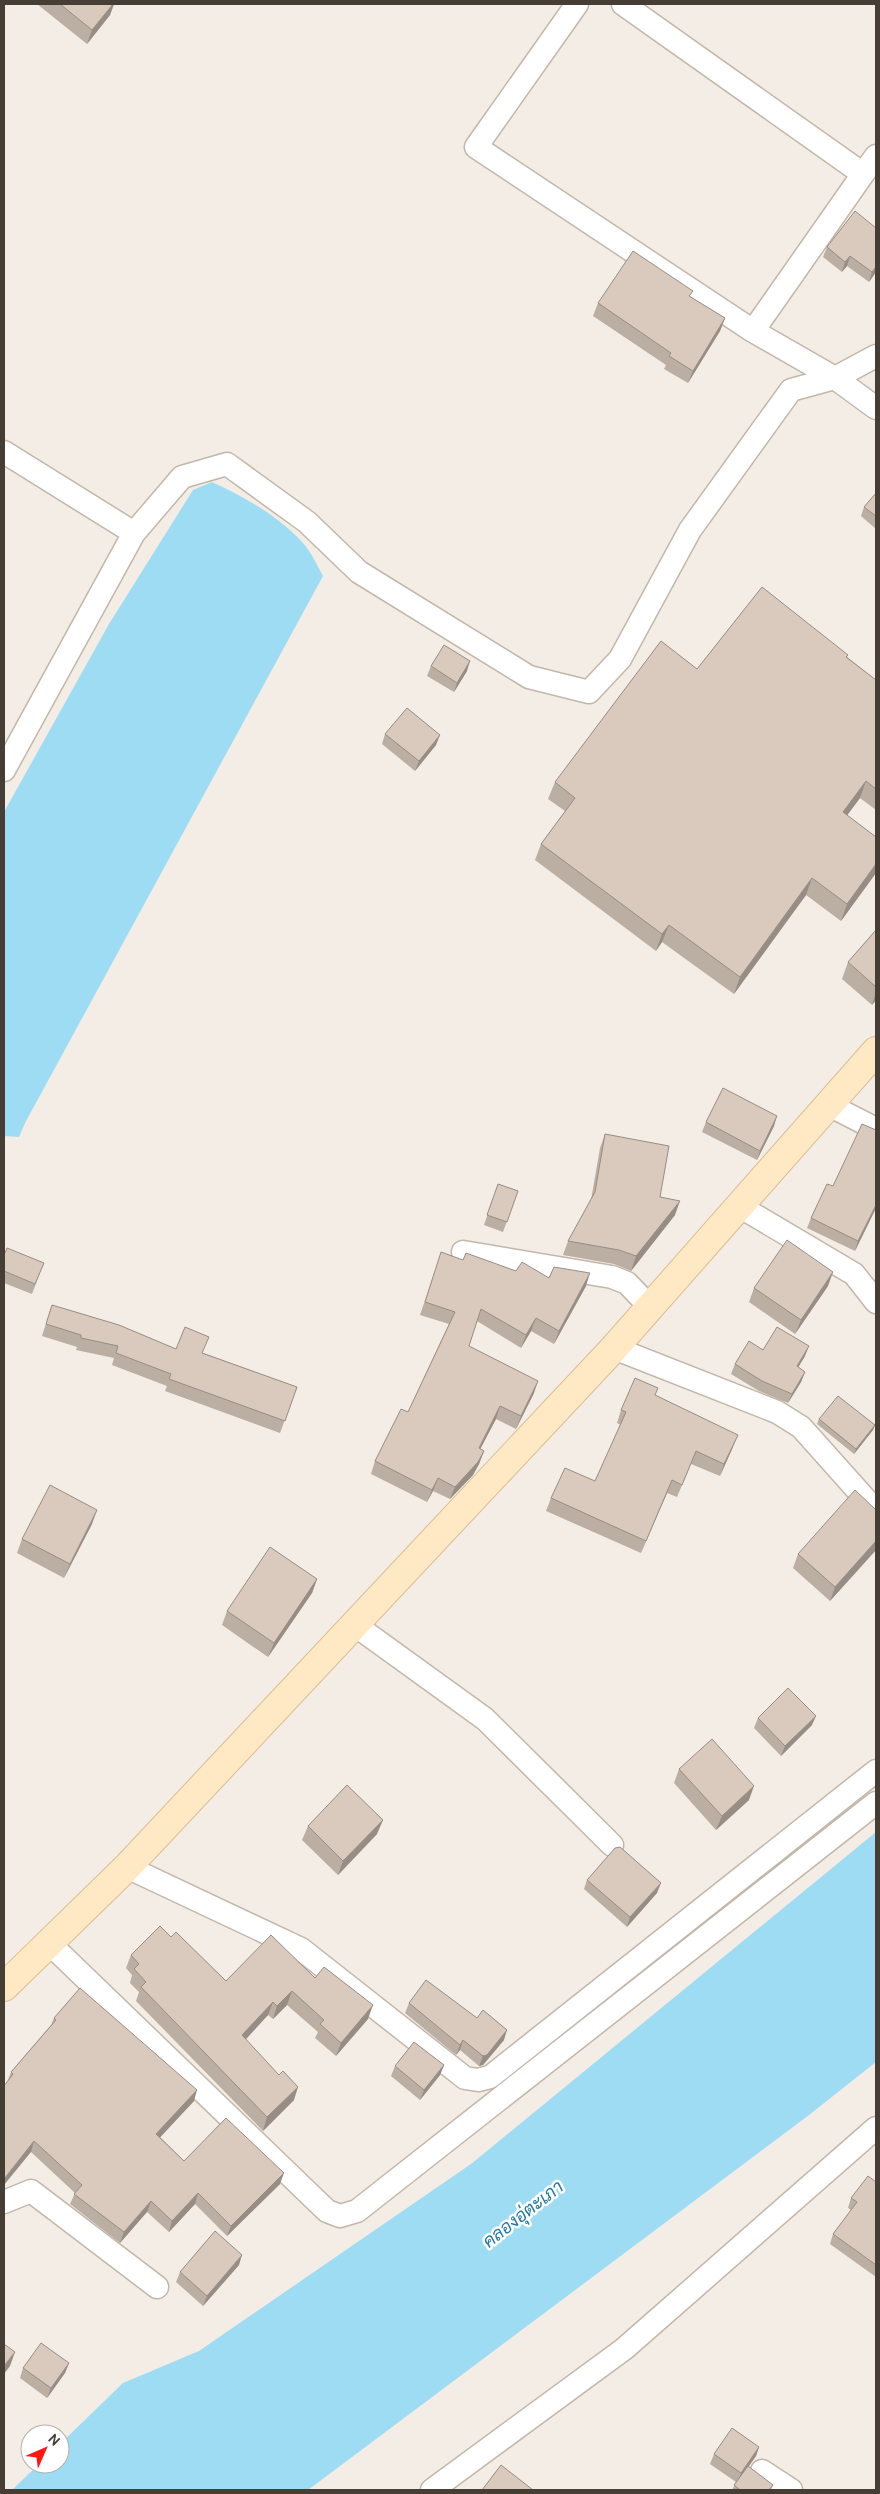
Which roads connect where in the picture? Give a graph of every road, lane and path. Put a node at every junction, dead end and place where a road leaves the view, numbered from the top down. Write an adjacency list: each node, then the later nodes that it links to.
1 (577, 4): 4 (street)
2 (623, 4): 3 (street)
3 (870, 165): 4 (street)
4 (753, 331): 6 (street)
5 (876, 356): 6 (street)
6 (835, 378): 7 (street); 9 (street)
7 (876, 408)
8 (4, 452): 9 (street)
9 (134, 533): 10 (street)
10 (4, 770)
11 (876, 1051): 12 (street)
12 (827, 1104): 13 (street); 14 (street)
13 (876, 1129)
14 (739, 1206): 16 (street); 17 (street)
15 (463, 1252): 17 (street)
16 (876, 1302)
17 (651, 1308): 18 (street)
18 (614, 1348): 19 (street); 20 (street)
19 (876, 1511)
20 (355, 1625): 23 (street); 24 (street)
21 (876, 1771): 24 (street)
22 (876, 1803): 25 (street)
23 (612, 1845)
24 (127, 1867): 25 (street)
25 (49, 1943): 26 (street)
26 (4, 1987)
27 (876, 2128): 31 (street)
28 (4, 2202): 29 (street)
29 (157, 2287)
30 (762, 2471): 32 (street)
31 (432, 2490)
32 (791, 2490)

